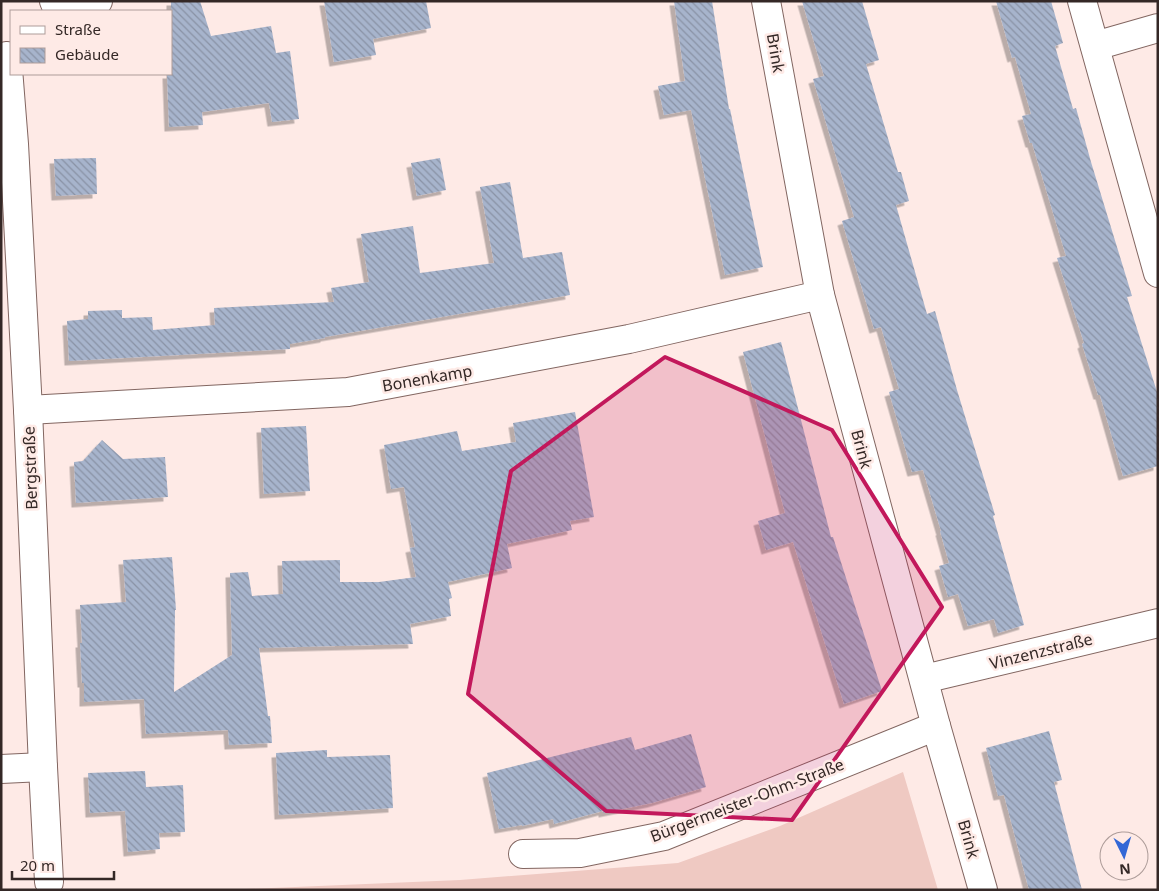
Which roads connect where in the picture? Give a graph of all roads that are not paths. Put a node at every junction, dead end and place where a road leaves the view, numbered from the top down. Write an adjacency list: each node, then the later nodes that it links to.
1 (98, 1): 4 (street)
2 (766, 1): 9 (street, Brink)
3 (1082, 1): 6 (street)
4 (81, 10)
5 (1158, 28): 6 (street)
6 (1095, 46): 8 (street)
7 (6, 56): 10 (street, Bergstraße)
8 (1158, 273)
9 (820, 295): 10 (street, Bonenkamp); 12 (street, Brink)
10 (28, 410): 14 (street, Bergstraße)
11 (1158, 623): 12 (street, Vinzenzstraße)
12 (924, 680): 13 (street, Brink)
13 (936, 726): 16 (street, Bürgermeister-Ohm-Straße); 18 (street, Brink)
14 (43, 768): 15 (street); 17 (street, Bergstraße)
15 (1, 769)
16 (523, 854)
17 (49, 882)
18 (984, 890)

